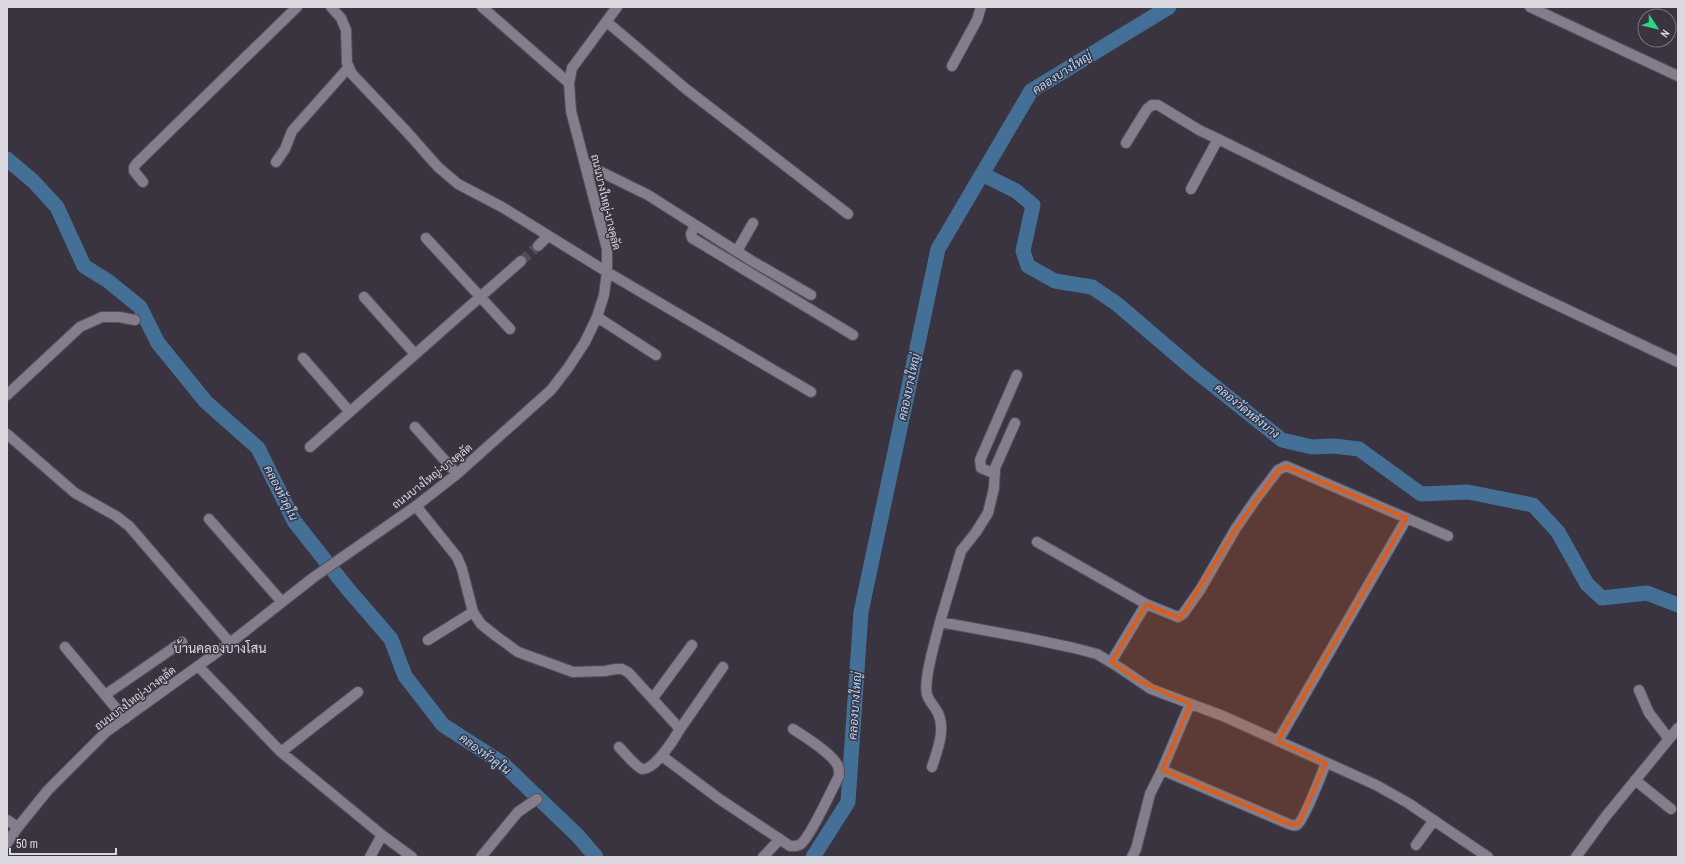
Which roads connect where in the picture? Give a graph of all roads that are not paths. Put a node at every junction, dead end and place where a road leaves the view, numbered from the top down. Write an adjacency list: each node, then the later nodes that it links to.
1 (297, 7): 16 (street)
2 (331, 7): 9 (street)
3 (482, 7): 11 (street)
4 (617, 7): 7 (street, ถนนบางใหญ่-บางคูลัด)
5 (981, 7): 8 (street)
6 (1530, 7): 10 (street)
7 (607, 22): 11 (street, ถนนบางใหญ่-บางคูลัด); 18 (street)
8 (952, 66)
9 (349, 67): 14 (street); 21 (street)
10 (1678, 76)
11 (568, 83): 15 (street, ถนนบางใหญ่-บางคูลัด)
12 (1218, 139): 13 (street); 17 (street); 37 (street)
13 (1126, 143)
14 (276, 162)
15 (585, 164): 20 (street); 26 (street, ถนนบางใหญ่-บางคูลัด)
16 (143, 182)
17 (1191, 189)
18 (848, 214)
19 (753, 223): 24 (street)
20 (695, 225): 24 (street); 33 (street)
21 (548, 236): 23 (street); 26 (street)
22 (426, 238): 28 (street)
23 (538, 246)
24 (737, 251): 27 (street)
25 (521, 261): 28 (street)
26 (607, 272): 30 (street, ถนนบางใหญ่-บางคูลัด); 39 (street)
27 (811, 295)
28 (481, 296): 32 (street); 34 (street)
29 (364, 297): 34 (street)
30 (597, 317): 35 (street); 46 (street, ถนนบางใหญ่-บางคูลัด)
31 (134, 320): 40 (street)
32 (510, 329)
33 (854, 335)
34 (415, 354): 41 (street)
35 (656, 355)
36 (303, 358): 41 (street)
37 (1678, 362)
38 (1017, 375): 47 (street)
39 (811, 392)
40 (7, 395)
41 (350, 412): 45 (street)
42 (1016, 423): 47 (street)
43 (415, 427): 46 (street)
44 (7, 434): 59 (street)
45 (310, 447)
46 (457, 474): 48 (street, ถนนบางใหญ่-บางคูลัด)
47 (994, 474): 56 (street)
48 (416, 506): 53 (street, ถนนบางใหญ่-บางคูลัด); 55 (street)
49 (1406, 518): 51 (street); 54 (street); 75 (street)
50 (209, 519): 53 (street)
51 (1448, 536)
52 (1036, 542): 54 (street)
53 (282, 602): 59 (street, ถนนบางใหญ่-บางคูลัด)
54 (1146, 604): 62 (street)
55 (473, 612): 57 (street); 68 (street)
56 (940, 622): 62 (street); 80 (street)
57 (428, 640)
58 (182, 642): 67 (street)
59 (230, 643): 63 (street, ถนนบางใหญ่-บางคูลัด)
60 (692, 645): 68 (street)
61 (66, 647): 67 (street)
62 (1111, 662): 69 (street)
63 (198, 666): 70 (street, ถนนบางใหญ่-บางคูลัด); 77 (street)
64 (723, 667): 72 (street)
65 (1639, 690): 74 (street)
66 (358, 692): 77 (street)
67 (105, 695): 70 (street)
68 (653, 698): 72 (street)
69 (1190, 704): 75 (street); 81 (street)
70 (125, 719): 87 (street, ถนนบางใหญ่-บางคูลัด)
71 (1678, 728): 74 (street)
72 (680, 729): 78 (street)
73 (793, 729): 89 (street)
74 (1669, 739): 82 (street)
75 (1278, 741): 79 (street)
76 (619, 747): 78 (street)
77 (281, 752): 88 (street)
78 (662, 756): 89 (street)
79 (1326, 763): 81 (street); 86 (street)
80 (932, 767)
81 (1162, 770): 96 (street)
82 (1635, 780): 84 (street); 98 (street)
83 (537, 799): 94 (street)
84 (1671, 809)
85 (7, 820): 87 (street)
86 (1434, 820): 91 (street); 97 (street)
87 (18, 827): 90 (street, ถนนบางใหญ่-บางคูลัด)
88 (382, 835): 92 (street); 93 (street)
89 (780, 839): 95 (street)
90 (7, 843)
91 (1416, 845)
92 (370, 857)
93 (412, 857)
94 (481, 857)
95 (763, 857)
96 (1132, 857)
97 (1488, 857)
98 (1576, 857)

